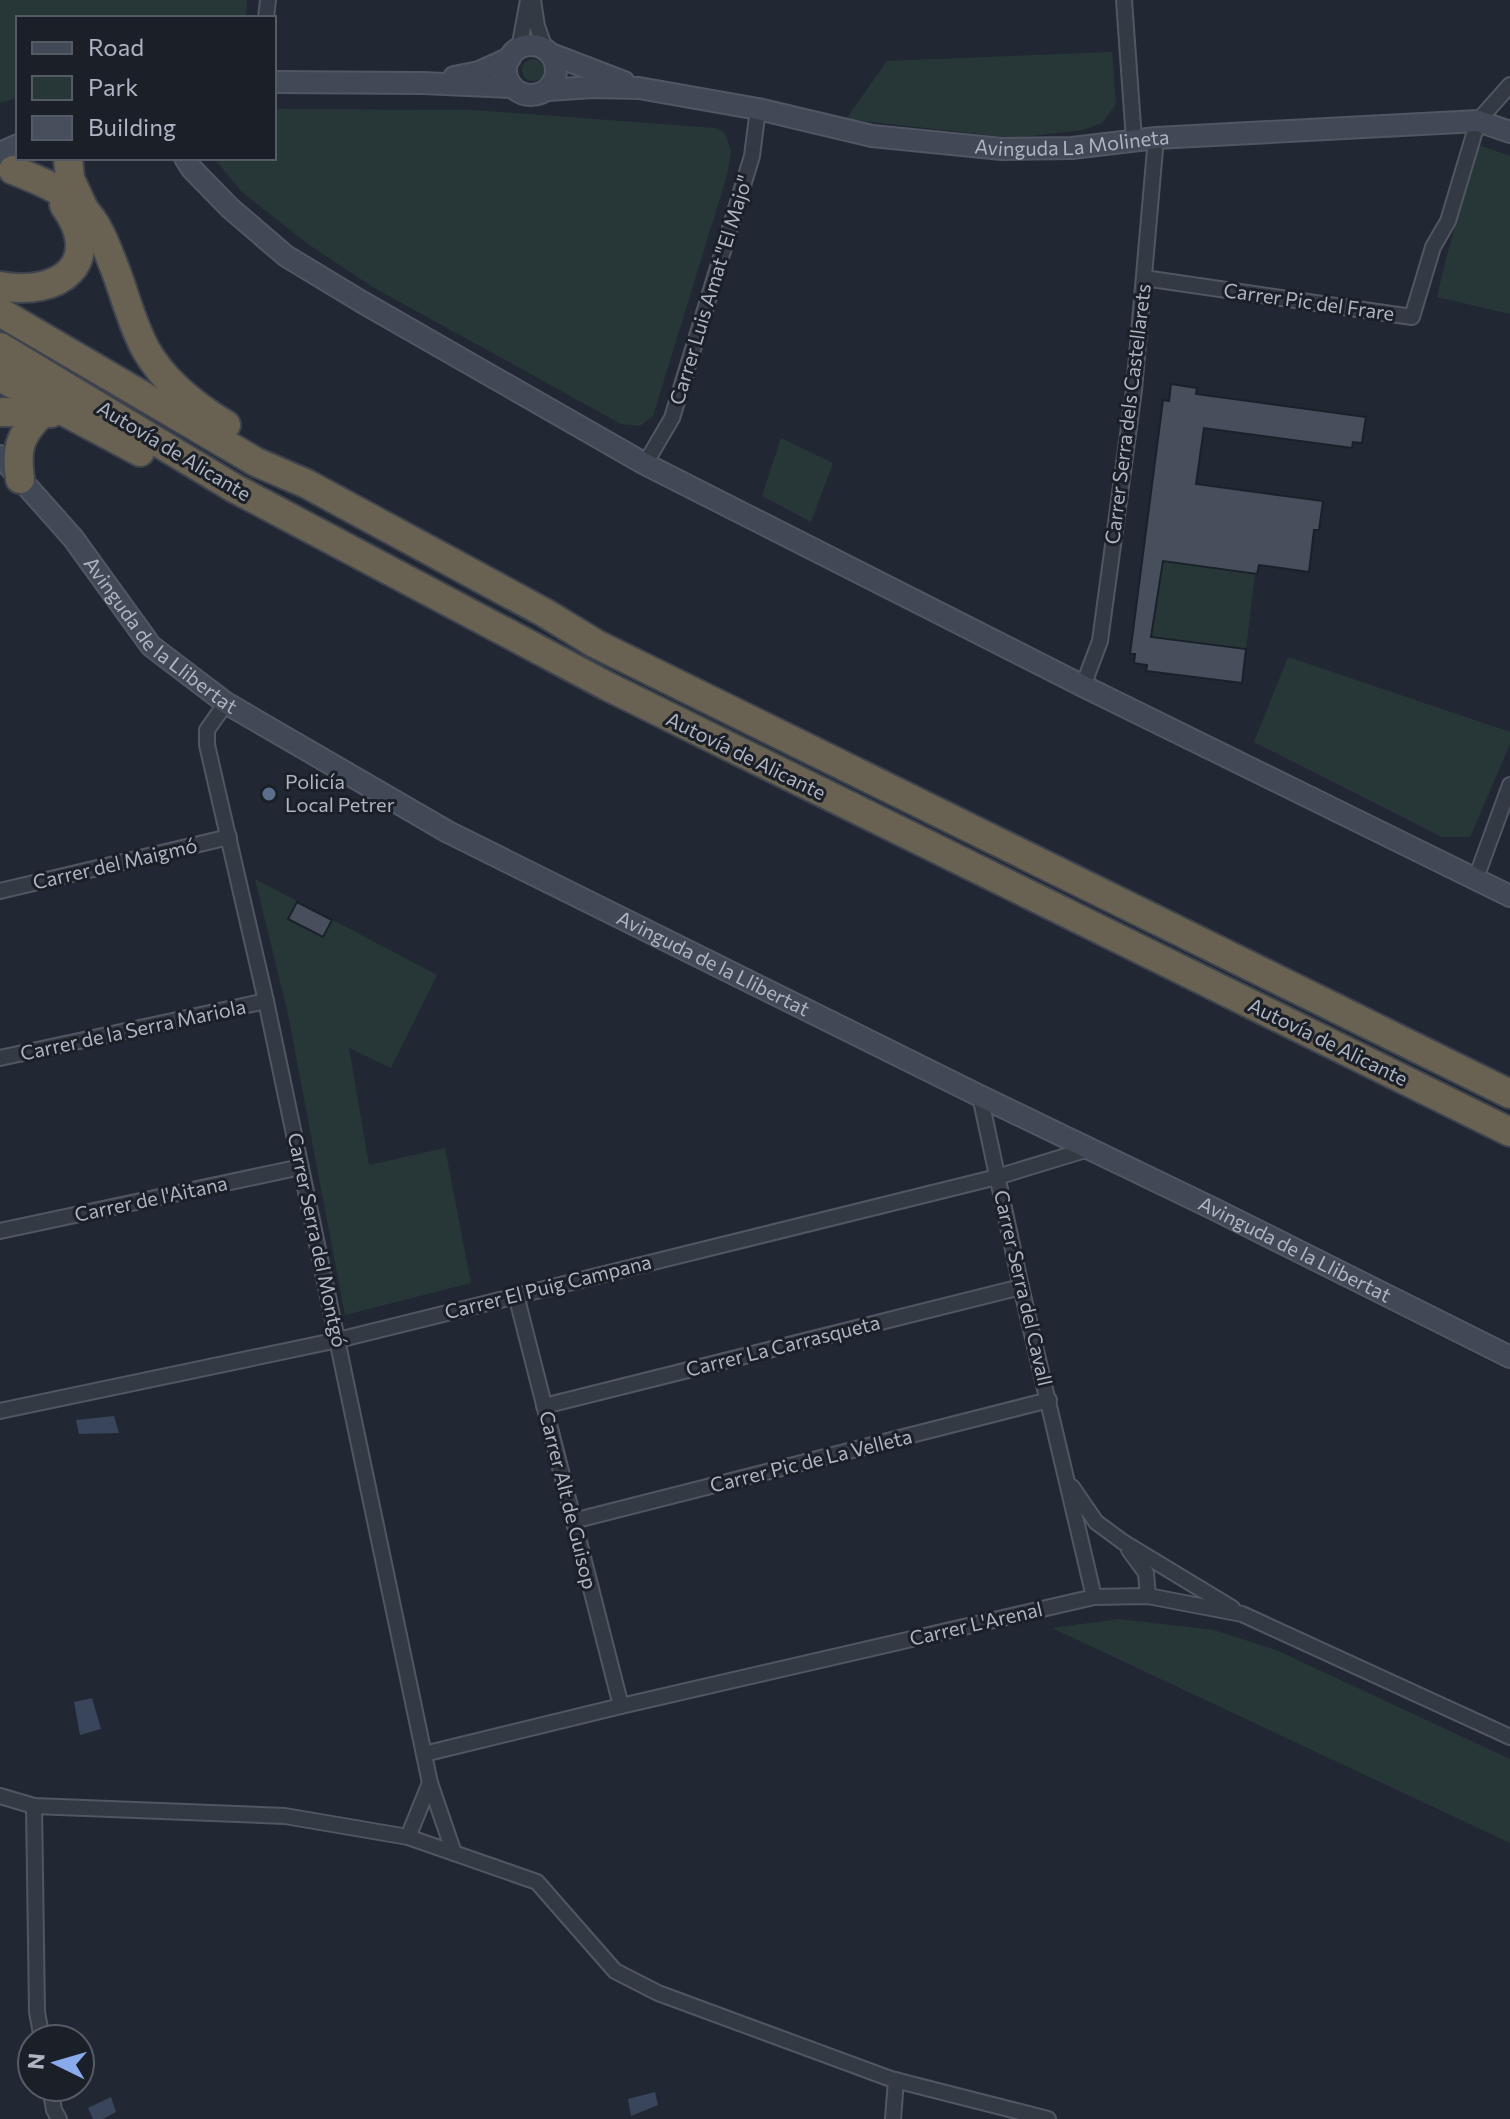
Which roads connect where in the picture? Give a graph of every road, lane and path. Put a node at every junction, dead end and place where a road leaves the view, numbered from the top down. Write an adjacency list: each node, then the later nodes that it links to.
1 (531, 0): 3 (street); 4 (street)
2 (1124, 0): 15 (street)
3 (548, 52): 4 (street); 9 (street, Avinguda La Molineta); 10 (street)
4 (514, 53): 6 (street); 8 (street)
5 (276, 82): 6 (street)
6 (423, 83): 8 (street)
7 (1510, 85): 12 (street)
8 (512, 87): 10 (street)
9 (639, 88): 10 (street, Avinguda La Molineta); 11 (street, Avinguda La Molineta)
10 (548, 90)
11 (758, 109): 15 (street, Avinguda La Molineta); 29 (street, Carrer Luis Amat "El Majo")
12 (1478, 121): 13 (street, Avinguda La Molineta); 14 (street, Avinguda La Molineta); 21 (street, Carrer Pic del Frare)
13 (1510, 132)
14 (1156, 138): 15 (street, Avinguda La Molineta); 21 (street, Carrer Serra dels Castellarets)
15 (1134, 140)
16 (12, 159): 19 (highway)
17 (68, 160): 20 (highway)
18 (186, 160): 29 (street)
19 (52, 188): 20 (highway); 22 (highway)
20 (85, 210): 31 (highway)
21 (1144, 278): 33 (street, Carrer Serra dels Castellarets)
22 (0, 286)
23 (0, 312): 31 (highway, Autovía de Alicante)
24 (0, 347): 32 (highway, Autovía de Alicante)
25 (0, 377): 27 (highway)
26 (0, 412): 27 (highway)
27 (52, 413): 30 (highway); 32 (highway)
28 (0, 456): 30 (street, Avinguda de la Llibertat)
29 (645, 464): 33 (street)
30 (20, 479): 34 (street, Avinguda de la Llibertat)
31 (307, 484): 42 (highway, Autovía de Alicante)
32 (234, 488): 44 (highway, Autovía de Alicante)
33 (1083, 686): 37 (street)
34 (226, 703): 36 (street, Carrer Serra del Montgó); 43 (street, Avinguda de la Llibertat)
35 (1510, 785): 37 (street)
36 (229, 837): 38 (street, Carrer del Maigmó); 40 (street, Carrer Serra del Montgó)
37 (1476, 878): 39 (street)
38 (0, 891)
39 (1510, 896)
40 (266, 1001): 41 (street, Carrer de la Serra Mariola); 46 (street, Carrer Serra del Montgó)
41 (0, 1058)
42 (1510, 1094)
43 (980, 1096): 45 (street, Avinguda de la Llibertat); 47 (street, Carrer Serra del Cavall)
44 (1510, 1132)
45 (1092, 1148): 47 (street, Carrer El Puig Campana); 52 (street, Avinguda de la Llibertat)
46 (301, 1167): 48 (street, Carrer de l'Aitana); 51 (street, Carrer Serra del Montgó)
47 (997, 1177): 49 (street, Carrer Serra del Cavall); 50 (street, Carrer El Puig Campana)
48 (0, 1231)
49 (1021, 1287): 53 (street, Carrer Serra del Cavall); 54 (street, Carrer La Carrasqueta)
50 (516, 1295): 51 (street, Carrer El Puig Campana); 54 (street, Carrer Alt de Guisop)
51 (338, 1340): 55 (street, Carrer El Puig Campana); 64 (street, Carrer Serra del Montgó)
52 (1510, 1357)
53 (1049, 1400): 56 (street, Carrer Serra del Cavall); 57 (street, Carrer Pic de La Velleta)
54 (544, 1406): 57 (street, Carrer Alt de Guisop)
55 (0, 1411)
56 (1068, 1481): 58 (street, Carrer Serra del Cavall); 60 (street, Carrer Serra del Cavall)
57 (573, 1521): 62 (street, Carrer Alt de Guisop)
58 (1123, 1542): 59 (street, Carrer Serra del Cavall); 61 (street, Carrer Serra del Cavall)
59 (1148, 1596): 60 (street, Carrer L'Arenal); 61 (street, Carrer L'Arenal)
60 (1094, 1597): 62 (street, Carrer L'Arenal)
61 (1242, 1614): 63 (street, Carrer L'Arenal)
62 (621, 1706): 64 (street, Carrer L'Arenal)
63 (1510, 1737)
64 (424, 1754): 65 (street, Carrer Serra del Montgó)
65 (430, 1783): 68 (street); 69 (street, Carrer Serra del Montgó)
66 (0, 1796): 67 (street)
67 (34, 1806): 68 (street); 70 (street)
68 (408, 1837): 69 (street)
69 (454, 1853): 71 (street)
70 (39, 2023)
71 (896, 2080): 72 (street); 73 (street)
72 (893, 2119)
73 (1048, 2119)

